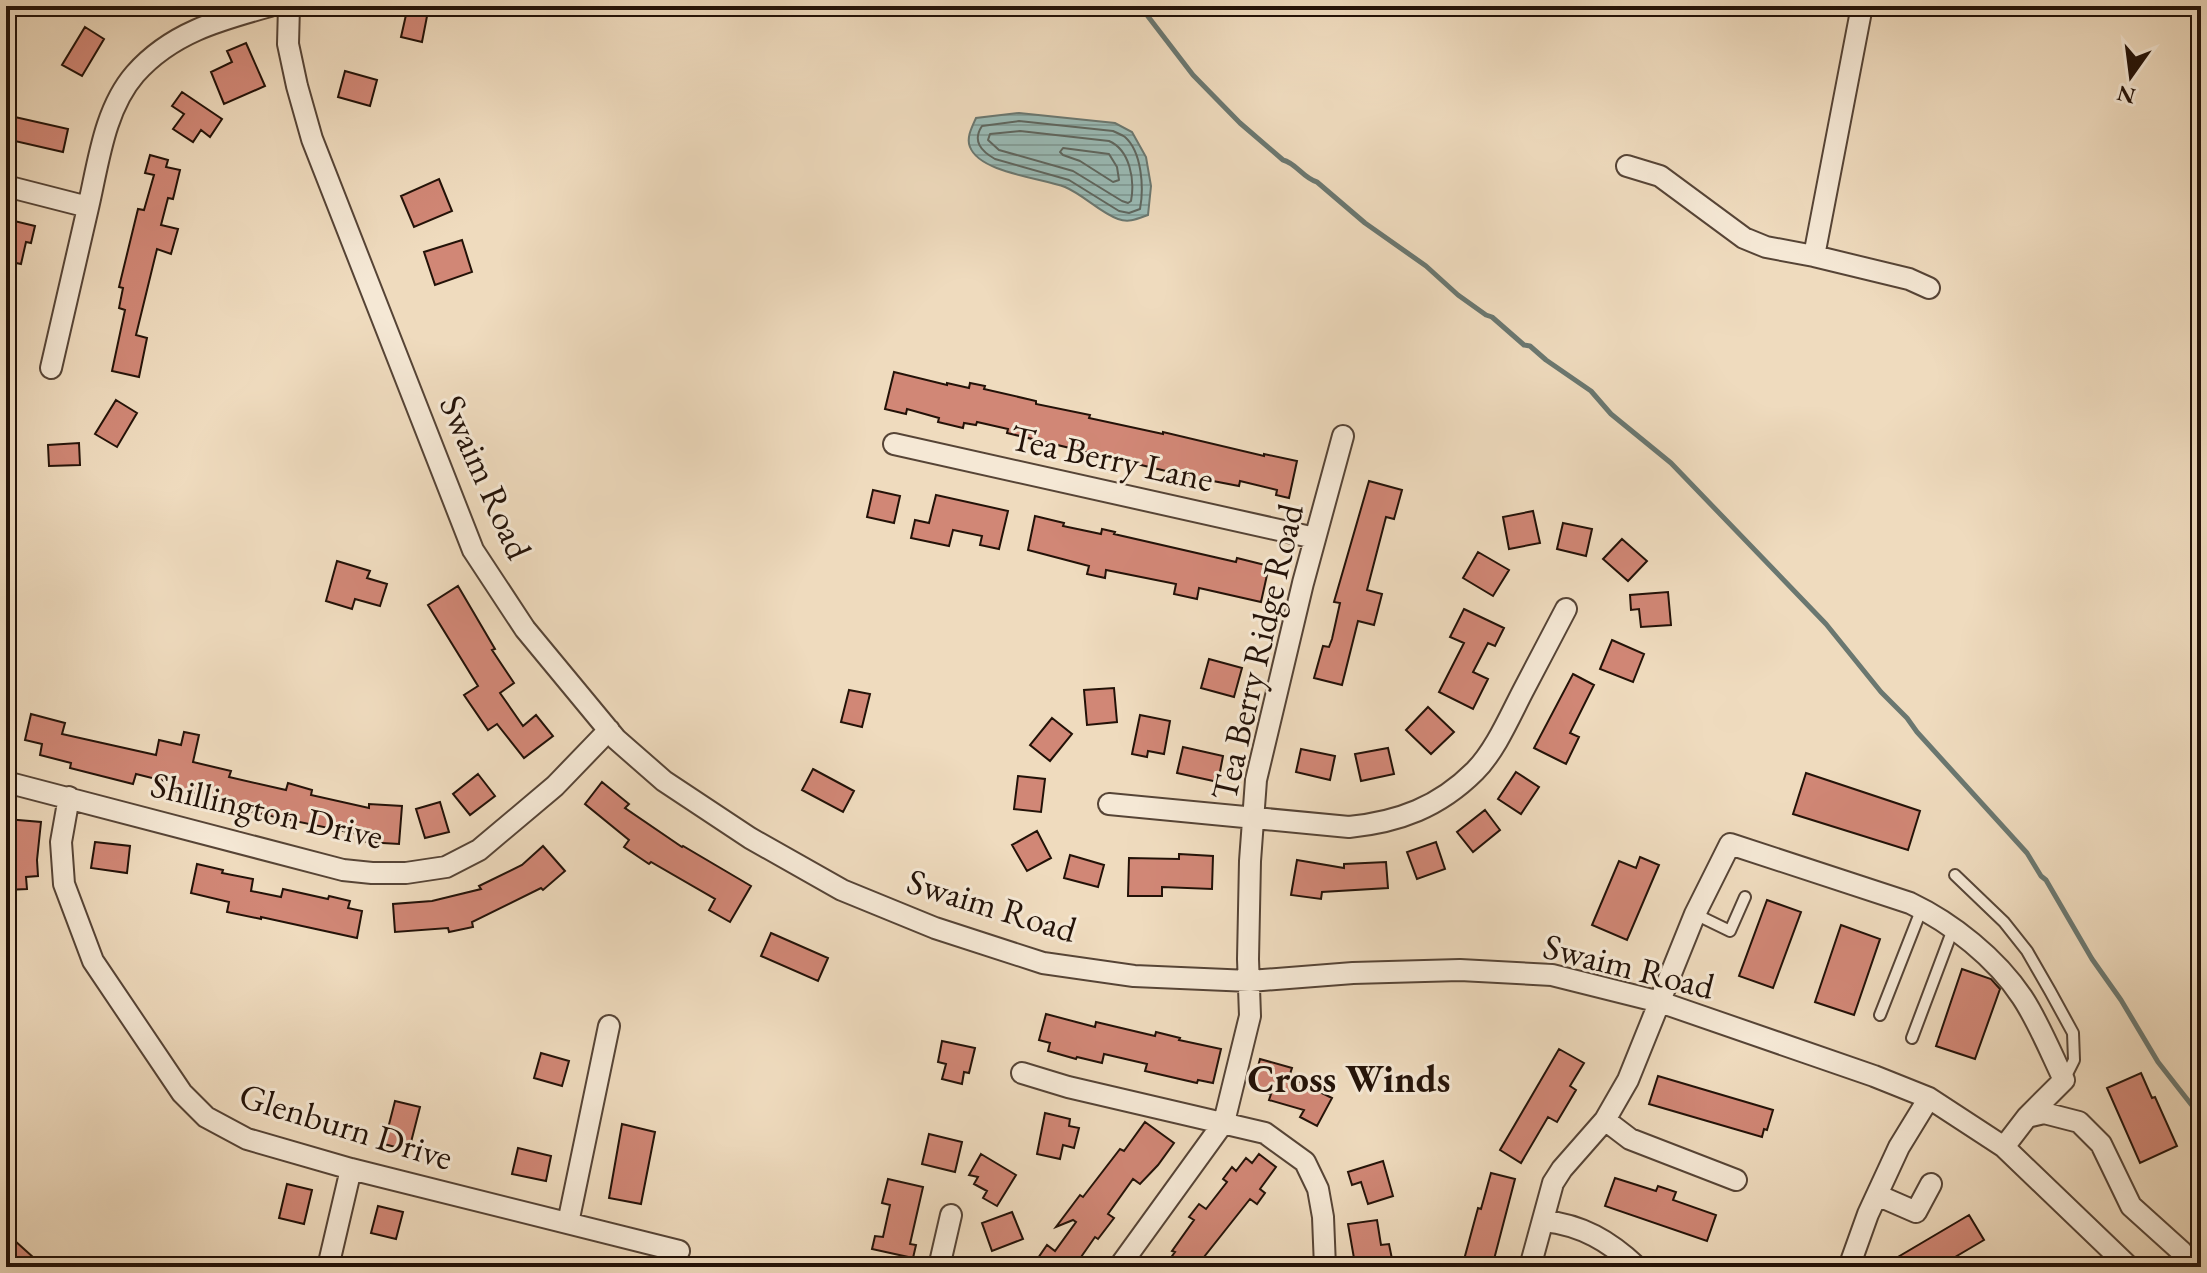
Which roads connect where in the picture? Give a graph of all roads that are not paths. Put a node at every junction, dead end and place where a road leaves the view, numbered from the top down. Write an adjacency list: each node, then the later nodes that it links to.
1 (270, 6): 6 (street)
2 (289, 6): 14 (street, Swaim Road)
3 (1862, 6): 7 (street)
4 (1627, 166): 7 (street)
5 (6, 186): 6 (street)
6 (88, 207): 9 (street)
7 (1814, 256): 8 (street)
8 (1929, 288)
9 (51, 368)
10 (1343, 436): 12 (street, Tea Berry Ridge Road)
11 (894, 444): 12 (street, Tea Berry Lane)
12 (1315, 538): 18 (street, Tea Berry Ridge Road)
13 (1566, 609): 18 (street)
14 (609, 730): 16 (street, Shillington Drive); 24 (street, Swaim Road)
15 (6, 782): 16 (street, Shillington Drive)
16 (69, 797): 36 (street, Glenburn Drive)
17 (1109, 804): 18 (street)
18 (1254, 818): 24 (street, Tea Berry Ridge Road)
19 (1955, 875): 30 (lane)
20 (1745, 897): 22 (lane)
21 (1922, 908): 22 (street); 23 (street); 26 (lane)
22 (1695, 914): 25 (street)
23 (1953, 929): 28 (lane); 30 (street)
24 (1250, 981): 25 (street, Swaim Road); 34 (street, Tea Berry Ridge Road)
25 (1660, 1002): 31 (street, Swaim Road); 33 (street)
26 (1880, 1015)
27 (609, 1026): 42 (street)
28 (1912, 1038)
29 (1022, 1073): 34 (street)
30 (2064, 1080): 32 (street)
31 (1929, 1098): 35 (street, Swaim Road); 39 (street)
32 (2027, 1117): 35 (street); 44 (street)
33 (1605, 1120): 37 (street); 41 (street)
34 (1224, 1122): 47 (street); 48 (street)
35 (2004, 1147): 52 (street, Swaim Road)
36 (351, 1169): 42 (street, Glenburn Drive); 45 (street)
37 (1736, 1180)
38 (1931, 1184): 39 (street)
39 (1877, 1195): 51 (street)
40 (951, 1215): 46 (street)
41 (1544, 1221): 49 (street); 50 (street)
42 (568, 1223): 43 (street, Glenburn Drive)
43 (679, 1251)
44 (2182, 1252)
45 (328, 1267)
46 (939, 1267)
47 (1119, 1267)
48 (1325, 1267)
49 (1530, 1267)
50 (1637, 1267)
51 (1849, 1267)
52 (2129, 1267)

